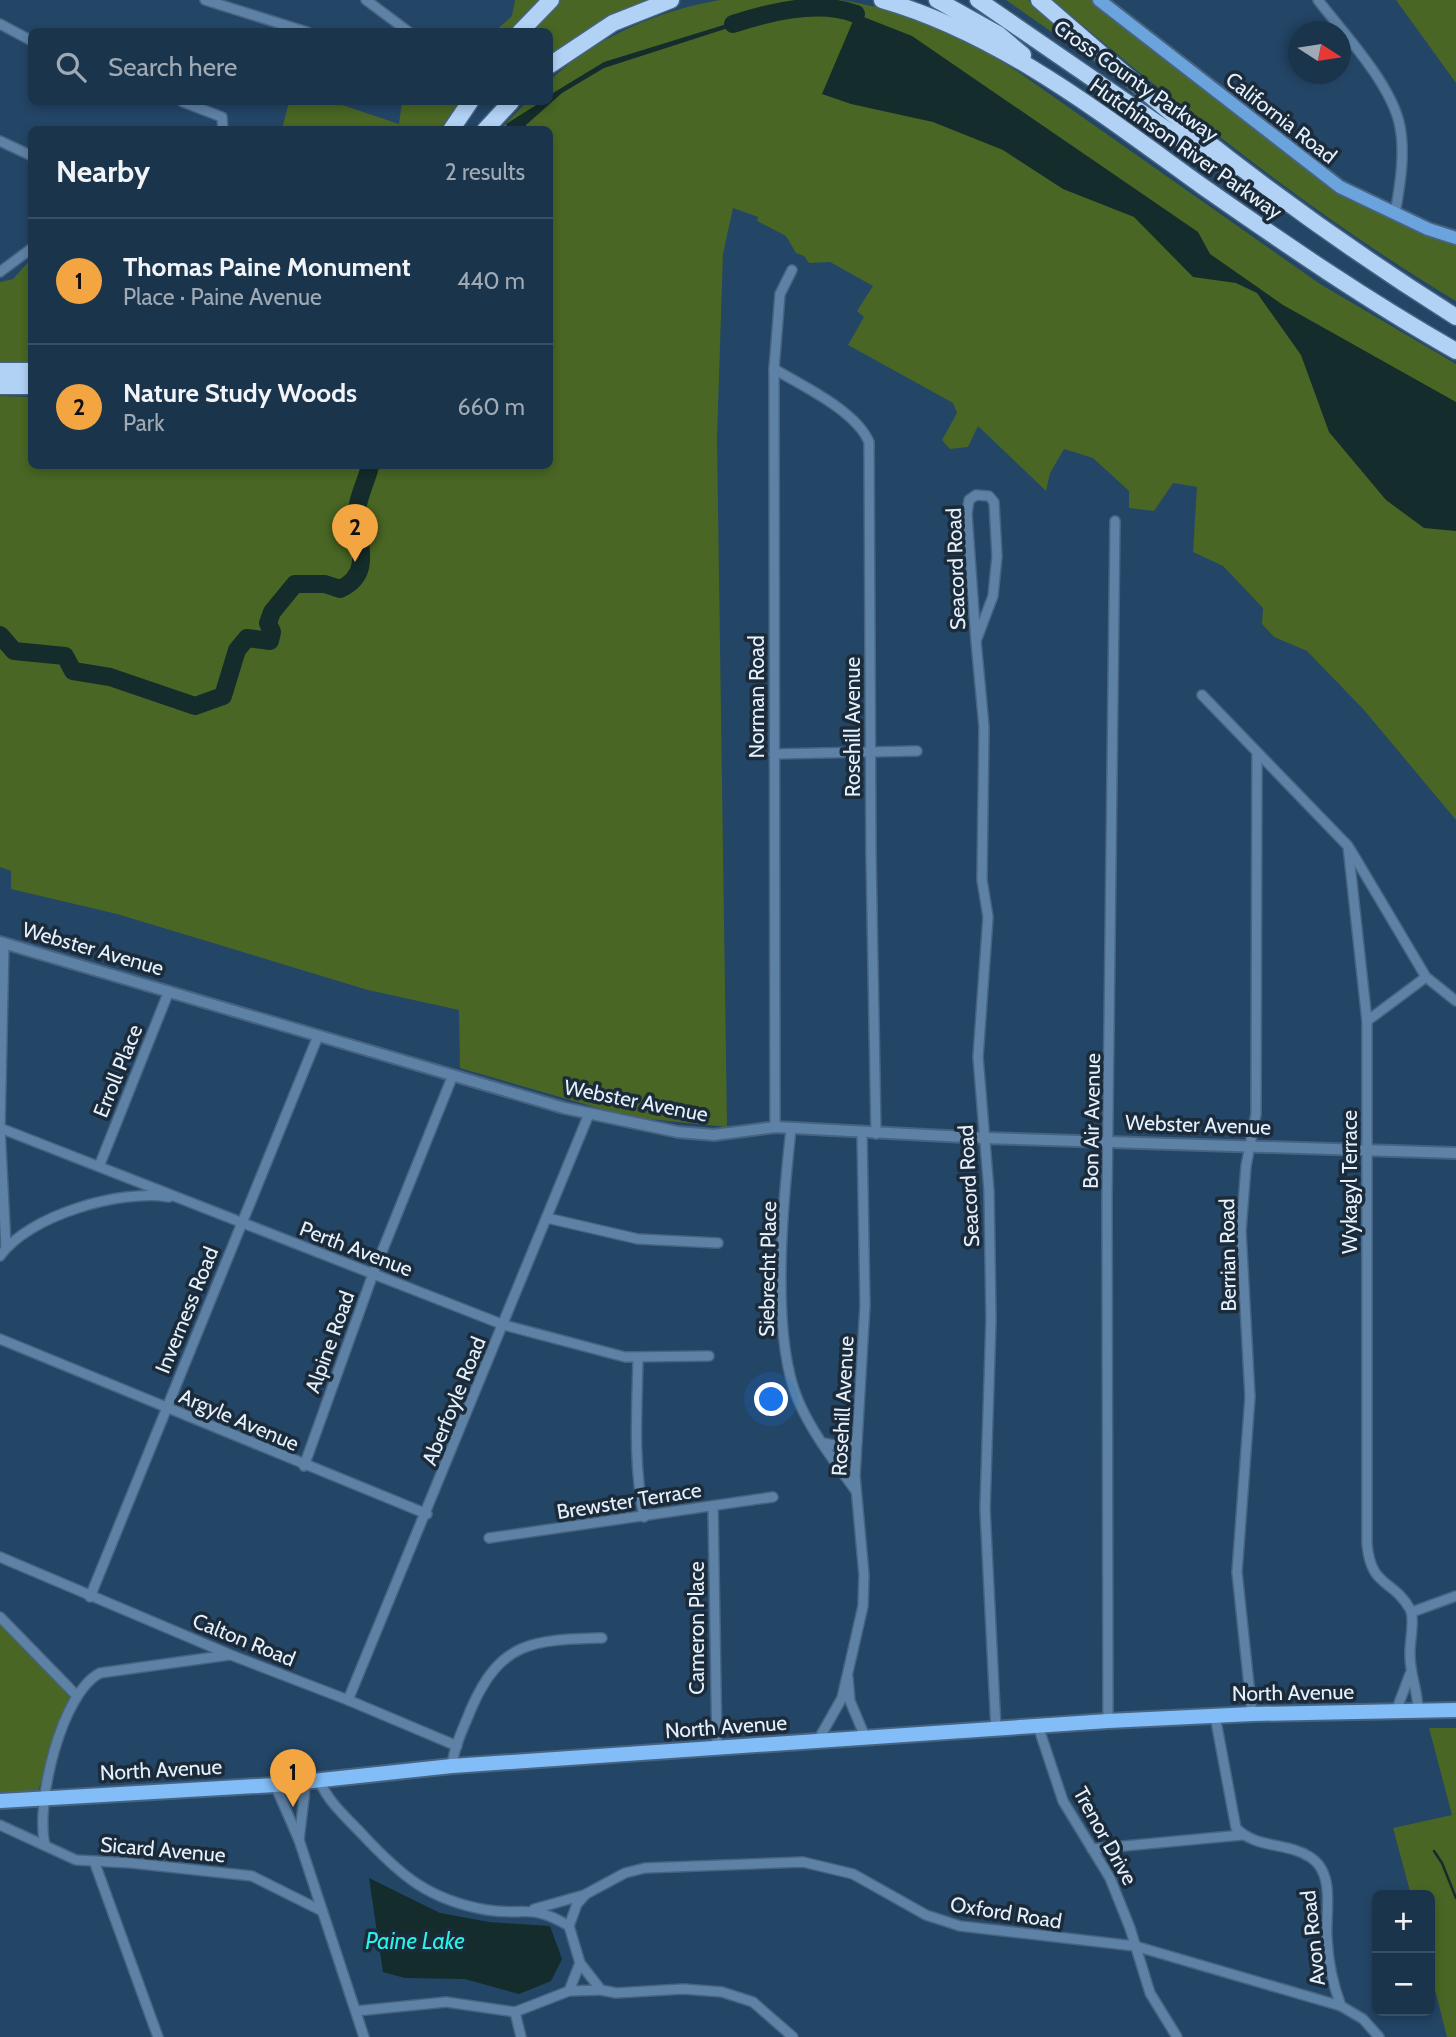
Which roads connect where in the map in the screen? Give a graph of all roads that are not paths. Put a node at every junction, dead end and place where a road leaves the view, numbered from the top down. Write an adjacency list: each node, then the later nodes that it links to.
1 (205, 0): 12 (street)
2 (366, 0): 13 (street)
3 (551, 0): 14 (highway)
4 (671, 0): 16 (highway)
5 (882, 0): 17 (highway, Hutchinson River Parkway)
6 (937, 0): 17 (highway, Cross County Parkway)
7 (978, 0): 26 (highway, Cross County Parkway)
8 (1039, 0): 26 (highway, Hutchinson River Parkway)
9 (1099, 0): 27 (main road, California Road)
10 (1318, 0): 27 (street)
11 (0, 24): 15 (street)
12 (294, 28)
13 (404, 28)
14 (524, 28)
15 (28, 39)
16 (553, 63)
17 (1068, 92): 33 (highway, Hutchinson River Parkway)
18 (192, 105): 21 (street)
19 (468, 105): 22 (highway)
20 (508, 105): 23 (highway)
21 (223, 126)
22 (454, 126)
23 (489, 126)
24 (0, 141): 25 (street)
25 (28, 154)
26 (1273, 192): 32 (highway, Hutchinson River Parkway)
27 (1395, 214): 28 (main road, California Road)
28 (1456, 238)
29 (28, 251): 31 (street)
30 (792, 270): 34 (street, Norman Road)
31 (0, 272)
32 (1456, 317)
33 (1456, 351)
34 (774, 369): 43 (street, Rosehill Avenue); 45 (street, Norman Road)
35 (0, 371): 36 (highway)
36 (28, 371)
37 (0, 386): 38 (highway)
38 (28, 387)
39 (1115, 521): 61 (street, Bon Air Avenue)
40 (976, 641): 40 (street, Seacord Road); 60 (street, Seacord Road)
41 (1202, 695): 44 (street)
42 (917, 751): 43 (street)
43 (871, 752): 45 (street); 59 (street, Rosehill Avenue)
44 (1257, 753): 46 (street); 62 (street, Berrian Road)
45 (774, 754): 55 (street, Norman Road)
46 (1348, 846): 48 (street); 51 (street, Wykagyl Terrace)
47 (2, 942): 49 (street, Webster Avenue); 56 (street)
48 (1426, 977): 50 (street); 51 (street)
49 (169, 991): 52 (street, Webster Avenue); 65 (street, Erroll Place)
50 (1456, 1001)
51 (1367, 1021): 63 (street, Wykagyl Terrace)
52 (318, 1036): 53 (street, Webster Avenue); 68 (street, Inverness Road)
53 (453, 1075): 54 (street, Webster Avenue); 72 (street, Alpine Road)
54 (589, 1114): 55 (street, Webster Avenue); 67 (street, Aberfoyle Road)
55 (775, 1127): 57 (street, Webster Avenue)
56 (0, 1128): 65 (street, Perth Avenue); 70 (street)
57 (791, 1129): 58 (street, Webster Avenue); 79 (street, Siebrecht Place)
58 (862, 1133): 59 (street, Webster Avenue); 78 (street, Rosehill Avenue)
59 (876, 1134): 60 (street, Webster Avenue)
60 (984, 1139): 61 (street, Webster Avenue); 105 (street, Seacord Road)
61 (1109, 1142): 62 (street, Webster Avenue); 103 (street, Bon Air Avenue)
62 (1250, 1145): 63 (street, Webster Avenue); 101 (street, Berrian Road)
63 (1367, 1149): 64 (street, Webster Avenue); 90 (street, Wykagyl Terrace)
64 (1456, 1153)
65 (100, 1164): 66 (street, Perth Avenue)
66 (195, 1203): 68 (street, Perth Avenue); 70 (street)
67 (547, 1217): 69 (street); 73 (street, Aberfoyle Road)
68 (241, 1222): 72 (street, Perth Avenue); 77 (street, Inverness Road)
69 (718, 1243)
70 (6, 1248): 71 (street)
71 (0, 1256)
72 (373, 1274): 73 (street, Perth Avenue); 80 (street, Alpine Road)
73 (504, 1325): 76 (street, Perth Avenue); 84 (street, Aberfoyle Road)
74 (0, 1339): 77 (street, Argyle Avenue)
75 (709, 1356): 76 (street, Perth Avenue)
76 (638, 1357): 85 (street)
77 (167, 1408): 80 (street, Argyle Avenue); 89 (street, Inverness Road)
78 (857, 1440): 79 (street); 81 (street, Rosehill Avenue)
79 (823, 1443): 81 (street, Siebrecht Place)
80 (304, 1466): 84 (street, Argyle Avenue)
81 (857, 1492): 95 (street, Rosehill Avenue)
82 (774, 1497): 83 (street, Brewster Terrace)
83 (713, 1506): 85 (street, Brewster Terrace); 109 (street, Cameron Place)
84 (427, 1514): 97 (street, Aberfoyle Road)
85 (644, 1517): 86 (street, Brewster Terrace)
86 (489, 1538)
87 (0, 1557): 89 (street, Calton Road)
88 (1456, 1596): 90 (street)
89 (90, 1597): 93 (street, Calton Road)
90 (1412, 1612): 94 (street)
91 (0, 1617): 96 (street)
92 (602, 1638): 108 (street)
93 (231, 1655): 96 (street); 97 (street, Calton Road)
94 (1410, 1674): 98 (street); 100 (street)
95 (848, 1678): 106 (street, Rosehill Avenue); 107 (street, Rosehill Avenue)
96 (77, 1696): 113 (street)
97 (348, 1699): 108 (street, Calton Road)
98 (1418, 1710): 99 (main road, North Avenue); 100 (main road, North Avenue)
99 (1456, 1710)
100 (1396, 1711): 101 (main road, North Avenue)
101 (1252, 1714): 102 (main road, North Avenue)
102 (1215, 1716): 103 (main road, North Avenue); 116 (street)
103 (1108, 1721): 104 (main road, North Avenue)
104 (1038, 1727): 105 (main road, North Avenue); 119 (street, Trenor Drive)
105 (996, 1729): 106 (main road, North Avenue)
106 (866, 1739): 107 (main road, North Avenue)
107 (817, 1742): 109 (main road, North Avenue)
108 (457, 1746): 110 (street)
109 (717, 1749): 110 (main road, North Avenue)
110 (452, 1766): 111 (main road, North Avenue)
111 (312, 1781): 112 (main road, North Avenue); 117 (street); 122 (street)
112 (275, 1785): 113 (main road, North Avenue); 117 (street)
113 (42, 1798): 114 (main road, North Avenue); 118 (street)
114 (0, 1801)
115 (0, 1825): 118 (street, Sicard Avenue)
116 (1242, 1835): 119 (street); 129 (street, Avon Road)
117 (299, 1840): 123 (street)
118 (45, 1845): 120 (street, Sicard Avenue)
119 (1092, 1849): 125 (street, Trenor Drive)
120 (94, 1861): 123 (street, Sicard Avenue); 132 (street)
121 (586, 1894): 122 (street, Oxford Road); 124 (street); 125 (street, Oxford Road)
122 (531, 1910): 124 (street)
123 (321, 1911): 130 (street)
124 (569, 1926): 126 (street)
125 (1135, 1946): 129 (street, Oxford Road); 136 (street, Trenor Drive)
126 (580, 1963): 127 (street); 128 (street)
127 (601, 1990): 128 (street); 135 (street)
128 (569, 1991): 131 (street)
129 (1341, 2006): 137 (street, Oxford Road)
130 (356, 2011): 131 (street); 133 (street)
131 (515, 2012): 134 (street)
132 (158, 2037)
133 (365, 2037)
134 (521, 2037)
135 (793, 2037)
136 (1177, 2037)
137 (1379, 2037)

